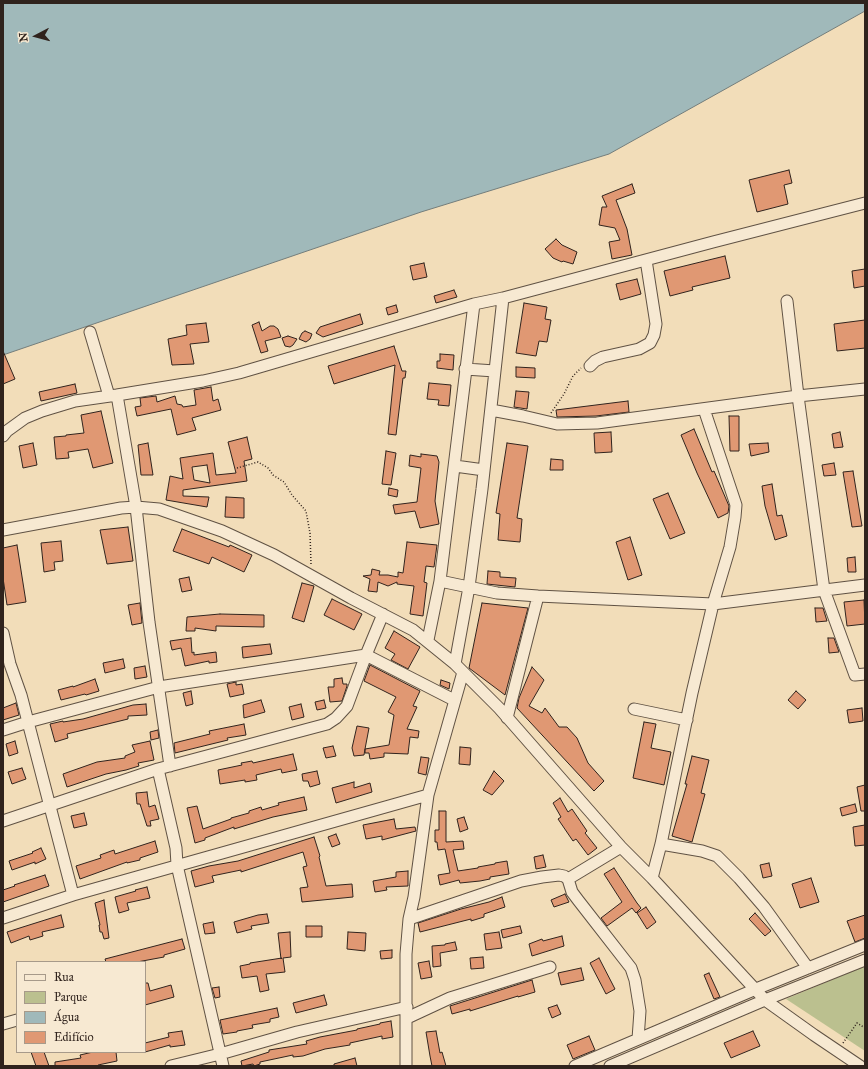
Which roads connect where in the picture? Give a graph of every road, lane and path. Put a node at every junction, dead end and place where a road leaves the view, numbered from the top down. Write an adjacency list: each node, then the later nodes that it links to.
1 (865, 204): 2 (street)
2 (646, 260): 3 (street); 7 (street)
3 (503, 298): 5 (street); 9 (street)
4 (787, 301): 12 (street)
5 (474, 304): 8 (street); 11 (street)
6 (90, 332): 11 (street)
7 (590, 366): 15 (path)
8 (465, 369): 9 (street); 17 (street)
9 (495, 371): 14 (street)
10 (865, 389): 12 (street)
11 (113, 395): 16 (street); 20 (street)
12 (798, 396): 13 (street); 26 (street)
13 (704, 408): 15 (street); 28 (street)
14 (491, 410): 15 (street); 19 (street)
15 (546, 422)
16 (3, 436)
17 (455, 466): 19 (street); 23 (street)
18 (237, 468): 22 (path)
19 (484, 470): 25 (street)
20 (136, 507): 21 (street); 22 (street); 36 (street)
21 (3, 530)
22 (311, 576): 29 (street)
23 (440, 580): 25 (street); 31 (street)
24 (865, 585): 26 (street)
25 (469, 587): 27 (street); 33 (street)
26 (824, 590): 28 (street); 35 (street)
27 (538, 596): 28 (street); 39 (street)
28 (713, 604): 40 (street)
29 (383, 614): 31 (street); 32 (street)
30 (3, 634): 41 (street)
31 (428, 640): 33 (street)
32 (366, 655): 36 (street); 37 (street); 43 (street)
33 (455, 664): 34 (street)
34 (463, 672): 37 (street); 39 (street)
35 (865, 674)
36 (159, 686): 41 (street); 43 (street)
37 (454, 700): 45 (street)
38 (634, 709): 40 (street)
39 (507, 718): 49 (street)
40 (686, 720): 48 (street)
41 (28, 722): 42 (street); 46 (street)
42 (3, 730)
43 (170, 766): 44 (street)
44 (158, 769): 46 (street); 50 (street)
45 (428, 795): 50 (street); 55 (street)
46 (50, 805): 47 (street); 53 (street)
47 (3, 821)
48 (661, 844): 51 (street); 59 (street)
49 (621, 847): 51 (street); 52 (street)
50 (176, 865): 53 (street); 70 (street)
51 (652, 878): 60 (street)
52 (568, 879): 55 (street); 67 (street)
53 (73, 895): 54 (street)
54 (3, 918)
55 (409, 919): 62 (street)
56 (865, 945): 59 (street)
57 (865, 960): 61 (street)
58 (550, 967): 62 (street)
59 (808, 968): 60 (street)
60 (756, 989): 61 (street); 66 (street)
61 (765, 1000): 68 (street); 69 (street)
62 (407, 1012): 70 (street); 73 (street)
63 (16, 1020): 64 (street)
64 (3, 1024)
65 (865, 1028): 69 (path)
66 (650, 1034): 67 (street); 68 (street)
67 (638, 1039): 74 (street)
68 (655, 1047): 75 (street)
69 (837, 1051): 76 (street)
70 (220, 1054): 71 (street); 72 (street)
71 (171, 1066)
72 (223, 1066)
73 (406, 1066)
74 (575, 1066)
75 (610, 1066)
76 (860, 1066)

